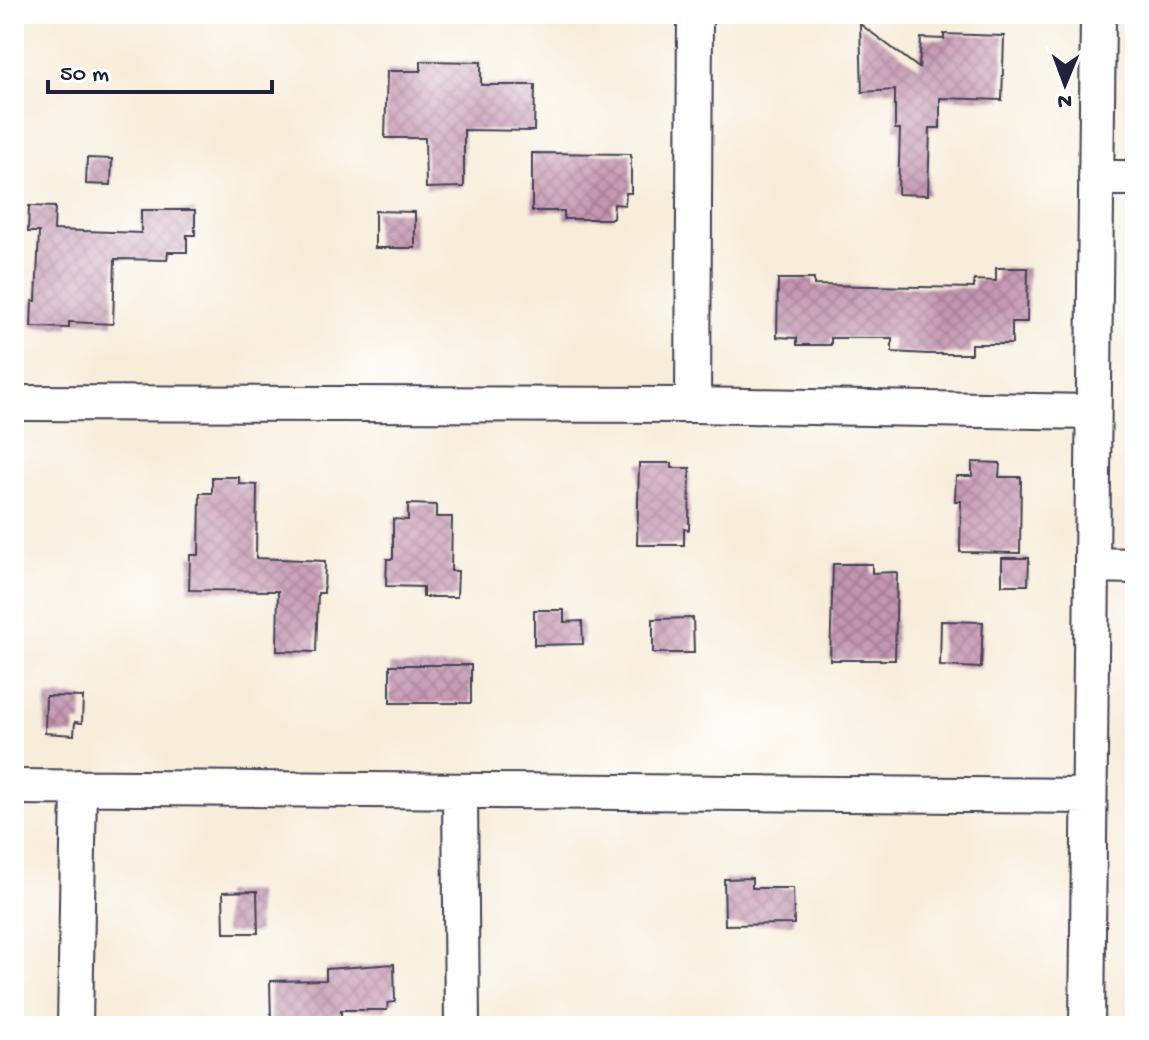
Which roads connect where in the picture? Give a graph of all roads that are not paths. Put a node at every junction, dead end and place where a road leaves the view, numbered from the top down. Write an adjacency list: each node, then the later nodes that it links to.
1 (695, 14): 6 (street)
2 (1098, 14): 3 (street)
3 (1096, 178): 4 (street); 7 (street)
4 (1135, 178)
5 (14, 403): 6 (street)
6 (693, 405): 7 (street)
7 (1093, 412): 8 (street)
8 (1092, 565): 9 (street); 13 (street)
9 (1135, 566)
10 (14, 787): 11 (street)
11 (79, 787): 12 (street); 14 (street)
12 (460, 792): 13 (street); 15 (street)
13 (1089, 796): 16 (street)
14 (75, 1026)
15 (462, 1026)
16 (1087, 1026)

